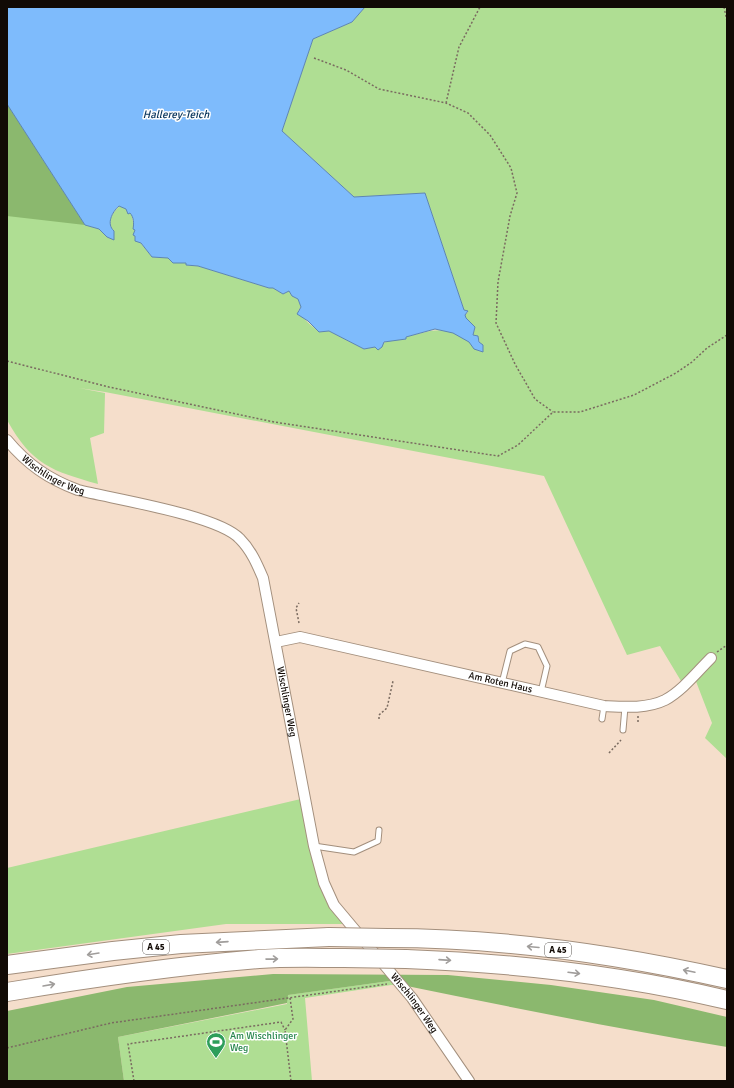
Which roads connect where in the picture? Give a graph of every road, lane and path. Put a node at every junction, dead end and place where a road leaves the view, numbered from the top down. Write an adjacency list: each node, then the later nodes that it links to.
1 (480, 7): 5 (path)
2 (724, 7): 3 (path)
3 (727, 21)
4 (314, 58): 5 (path)
5 (446, 103): 8 (path)
6 (727, 335): 8 (path)
7 (7, 361): 8 (path)
8 (553, 412)
9 (7, 440): 12 (street, Wischlinger Weg)
10 (299, 603): 11 (path)
11 (299, 623)
12 (276, 642): 15 (street, Am Roten Haus); 27 (street, Wischlinger Weg)
13 (711, 658): 18 (street, Am Roten Haus)
14 (393, 681): 20 (path)
15 (502, 683): 16 (street, Am Roten Haus); 16 (lane)
16 (541, 692): 17 (street, Am Roten Haus)
17 (604, 706): 18 (street, Am Roten Haus); 21 (lane)
18 (625, 708): 23 (lane)
19 (637, 713): 22 (path)
20 (378, 719)
21 (602, 719)
22 (638, 722)
23 (623, 730)
24 (621, 740): 25 (path)
25 (609, 753)
26 (379, 830): 27 (lane)
27 (314, 846): 32 (street, Wischlinger Weg)
28 (52, 960): 29 (highway); 30 (highway, A 45); 31 (highway, A 45, one-way to 28, bridge)
29 (7, 965)
30 (7, 970)
31 (727, 979)
32 (400, 983): 34 (path); 40 (street, Wischlinger Weg)
33 (8, 992): 35 (highway, A 45, one-way to 35, bridge)
34 (290, 998): 36 (path); 37 (path)
35 (727, 1000)
36 (285, 1030): 38 (path); 39 (path)
37 (7, 1048)
38 (134, 1081)
39 (292, 1081)
40 (469, 1081)

